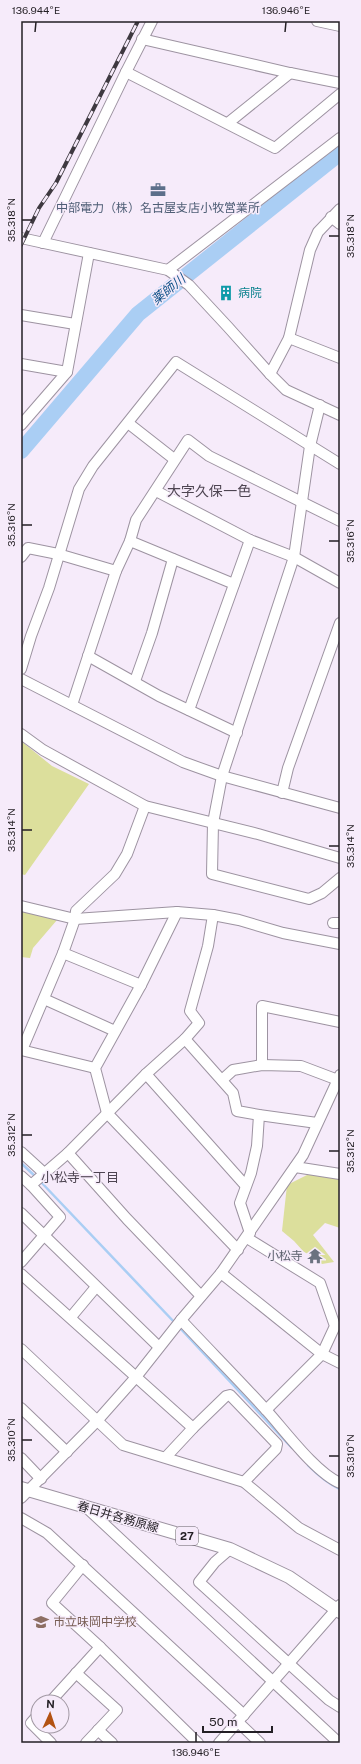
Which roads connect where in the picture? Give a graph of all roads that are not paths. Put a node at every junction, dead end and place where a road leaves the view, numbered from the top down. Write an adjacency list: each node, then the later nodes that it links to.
1 (152, 21): 4 (street)
2 (317, 21): 3 (street)
3 (340, 26)
4 (142, 39): 5 (street); 6 (street)
5 (126, 72): 9 (street); 15 (street)
6 (290, 73): 7 (street); 9 (street)
7 (340, 83)
8 (340, 94): 9 (street)
9 (228, 123)
10 (340, 138): 17 (street)
11 (340, 209): 12 (street)
12 (331, 217): 13 (street); 20 (street)
13 (340, 224)
14 (21, 238): 15 (street)
15 (43, 242): 16 (street)
16 (89, 253): 17 (street); 19 (street)
17 (168, 270): 24 (street)
18 (21, 314): 19 (street)
19 (75, 324): 23 (street)
20 (289, 338): 21 (street); 24 (street)
21 (339, 355)
22 (21, 364): 23 (street)
23 (67, 372): 26 (street)
24 (270, 374): 25 (street)
25 (320, 405): 27 (street); 30 (street)
26 (25, 413): 29 (street)
27 (340, 415)
28 (128, 423): 30 (street); 31 (street); 38 (street)
29 (21, 425)
30 (310, 446): 32 (street); 34 (street)
31 (174, 459): 33 (street); 34 (street)
32 (340, 464)
33 (156, 491): 36 (street); 37 (street)
34 (303, 502): 35 (street); 40 (street)
35 (340, 522)
36 (250, 540): 40 (street); 44 (street)
37 (130, 541): 41 (street); 42 (street)
38 (58, 554): 39 (street); 42 (street); 48 (street)
39 (21, 557)
40 (294, 557): 43 (street); 53 (street)
41 (174, 559): 44 (street); 50 (street)
42 (116, 571): 47 (street)
43 (340, 583)
44 (234, 584): 52 (street)
45 (340, 623): 46 (street)
46 (337, 642): 56 (street)
47 (88, 656): 50 (street); 51 (street)
48 (21, 670)
49 (21, 679): 51 (street)
50 (135, 681): 52 (street)
51 (72, 705): 55 (street)
52 (189, 710): 53 (street)
53 (237, 733): 55 (street)
54 (21, 734): 57 (street)
55 (222, 776): 56 (street); 59 (street)
56 (282, 793): 58 (street)
57 (145, 806): 59 (street); 65 (street)
58 (340, 808)
59 (213, 823): 60 (street); 61 (street)
60 (340, 858)
61 (340, 878)
62 (21, 906): 65 (street)
63 (178, 912): 64 (street); 65 (street); 68 (street)
64 (213, 915): 66 (street); 72 (street)
65 (76, 919): 67 (street)
66 (340, 944)
67 (63, 954): 68 (street); 69 (street)
68 (142, 986): 71 (street)
69 (44, 999): 71 (street); 73 (street)
70 (340, 1022): 74 (street)
71 (115, 1031): 75 (street)
72 (185, 1039): 76 (street); 78 (street)
73 (22, 1050): 75 (street)
74 (262, 1066): 77 (street); 78 (street)
75 (95, 1068): 79 (street)
76 (146, 1074): 79 (street); 89 (street)
77 (339, 1078): 81 (street)
78 (222, 1080): 80 (street)
79 (107, 1113): 83 (street); 93 (street)
80 (259, 1115): 81 (street); 89 (street)
81 (317, 1123): 84 (street)
82 (21, 1152): 85 (street)
83 (68, 1153): 85 (street); 98 (street)
84 (295, 1167): 86 (street); 92 (street)
85 (44, 1173): 88 (street)
86 (340, 1174)
87 (21, 1176): 88 (street)
88 (31, 1184): 91 (street)
89 (245, 1185): 92 (street)
90 (21, 1213): 91 (street)
91 (45, 1235): 94 (street); 97 (street)
92 (248, 1236): 93 (street); 103 (street)
93 (238, 1250): 95 (street)
94 (21, 1262)
95 (221, 1273): 98 (street); 103 (street)
96 (21, 1274): 99 (street)
97 (96, 1287): 99 (street); 101 (street)
98 (201, 1296): 100 (street)
99 (71, 1317): 105 (street)
100 (181, 1320): 101 (street); 107 (street)
101 (159, 1347): 105 (street)
102 (21, 1349): 108 (street)
103 (322, 1354): 104 (street); 107 (street)
104 (340, 1362)
105 (136, 1377): 108 (street); 109 (street)
106 (21, 1408): 110 (street)
107 (266, 1410): 115 (street)
108 (97, 1421): 110 (street); 111 (street)
109 (193, 1428): 111 (street); 114 (street)
110 (67, 1452): 113 (street)
111 (166, 1457): 114 (street)
112 (21, 1458): 113 (street)
113 (41, 1479): 116 (street)
114 (244, 1482): 120 (street)
115 (340, 1483)
116 (24, 1492): 117 (main road, 春日井各務原線 / 27)
117 (87, 1508): 119 (main road, 春日井各務原線 / 27); 126 (street)
118 (21, 1518): 121 (street)
119 (230, 1549): 122 (main road, 春日井各務原線 / 27); 124 (street)
120 (340, 1550)
121 (83, 1566): 123 (street); 129 (street)
122 (339, 1609): 124 (street)
123 (100, 1647): 125 (street); 135 (street)
124 (289, 1663): 126 (street); 128 (street)
125 (76, 1673): 127 (street); 130 (street)
126 (273, 1681): 129 (street); 138 (street)
127 (57, 1694)
128 (340, 1707)
129 (241, 1718): 136 (street); 137 (street)
130 (98, 1730): 133 (street); 134 (street)
131 (42, 1734): 132 (street)
132 (51, 1743)
133 (86, 1743)
134 (112, 1743)
135 (198, 1743)
136 (218, 1743)
137 (260, 1743)
138 (339, 1743)

